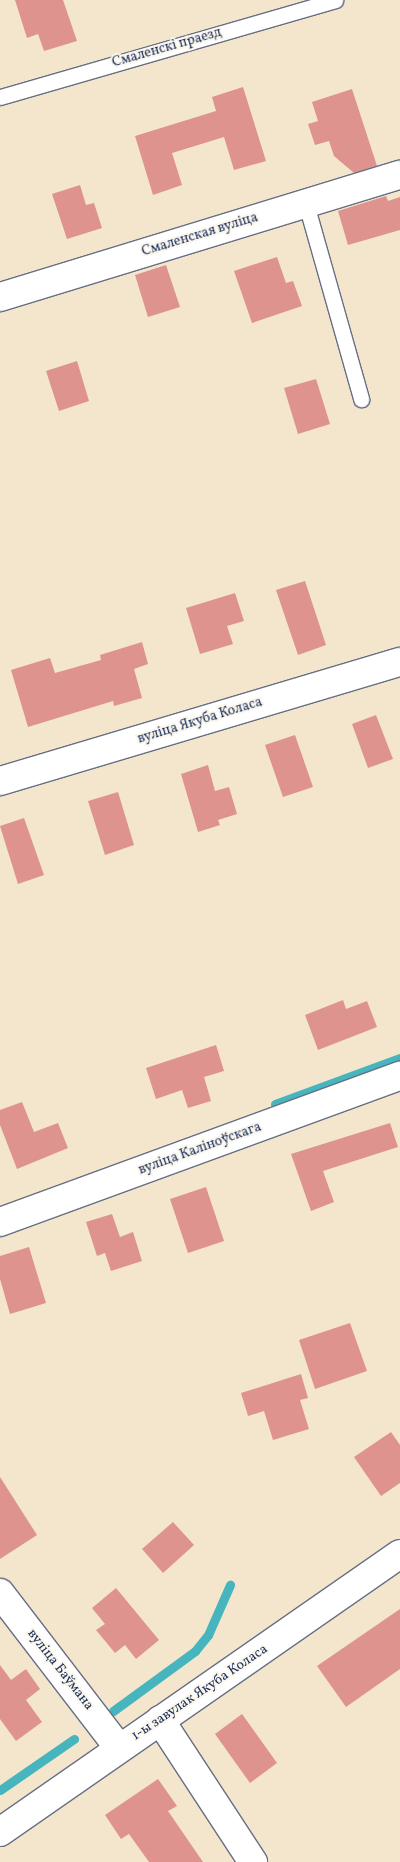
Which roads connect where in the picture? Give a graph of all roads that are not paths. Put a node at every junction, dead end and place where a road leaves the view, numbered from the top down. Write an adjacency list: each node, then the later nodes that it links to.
1 (335, 0): 2 (lane, Смаленскі праезд)
2 (0, 96)
3 (400, 175): 4 (street, Смаленская вуліца)
4 (306, 204): 5 (street, Смаленская вуліца); 6 (lane)
5 (0, 297)
6 (361, 399)
7 (400, 662): 8 (street, вуліца Якуба Коласа)
8 (0, 781)
9 (400, 1076): 10 (street, вуліца Каліноўскага)
10 (0, 1222)
11 (400, 1554): 13 (street, 1-ы завулак Якуба Коласа)
12 (0, 1593): 14 (street, вуліца Баўмана)
13 (160, 1720): 14 (street, 1-ы завулак Якуба Коласа); 16 (street)
14 (119, 1748): 15 (street, 1-ы завулак Якуба Коласа)
15 (0, 1832)
16 (253, 1862)

